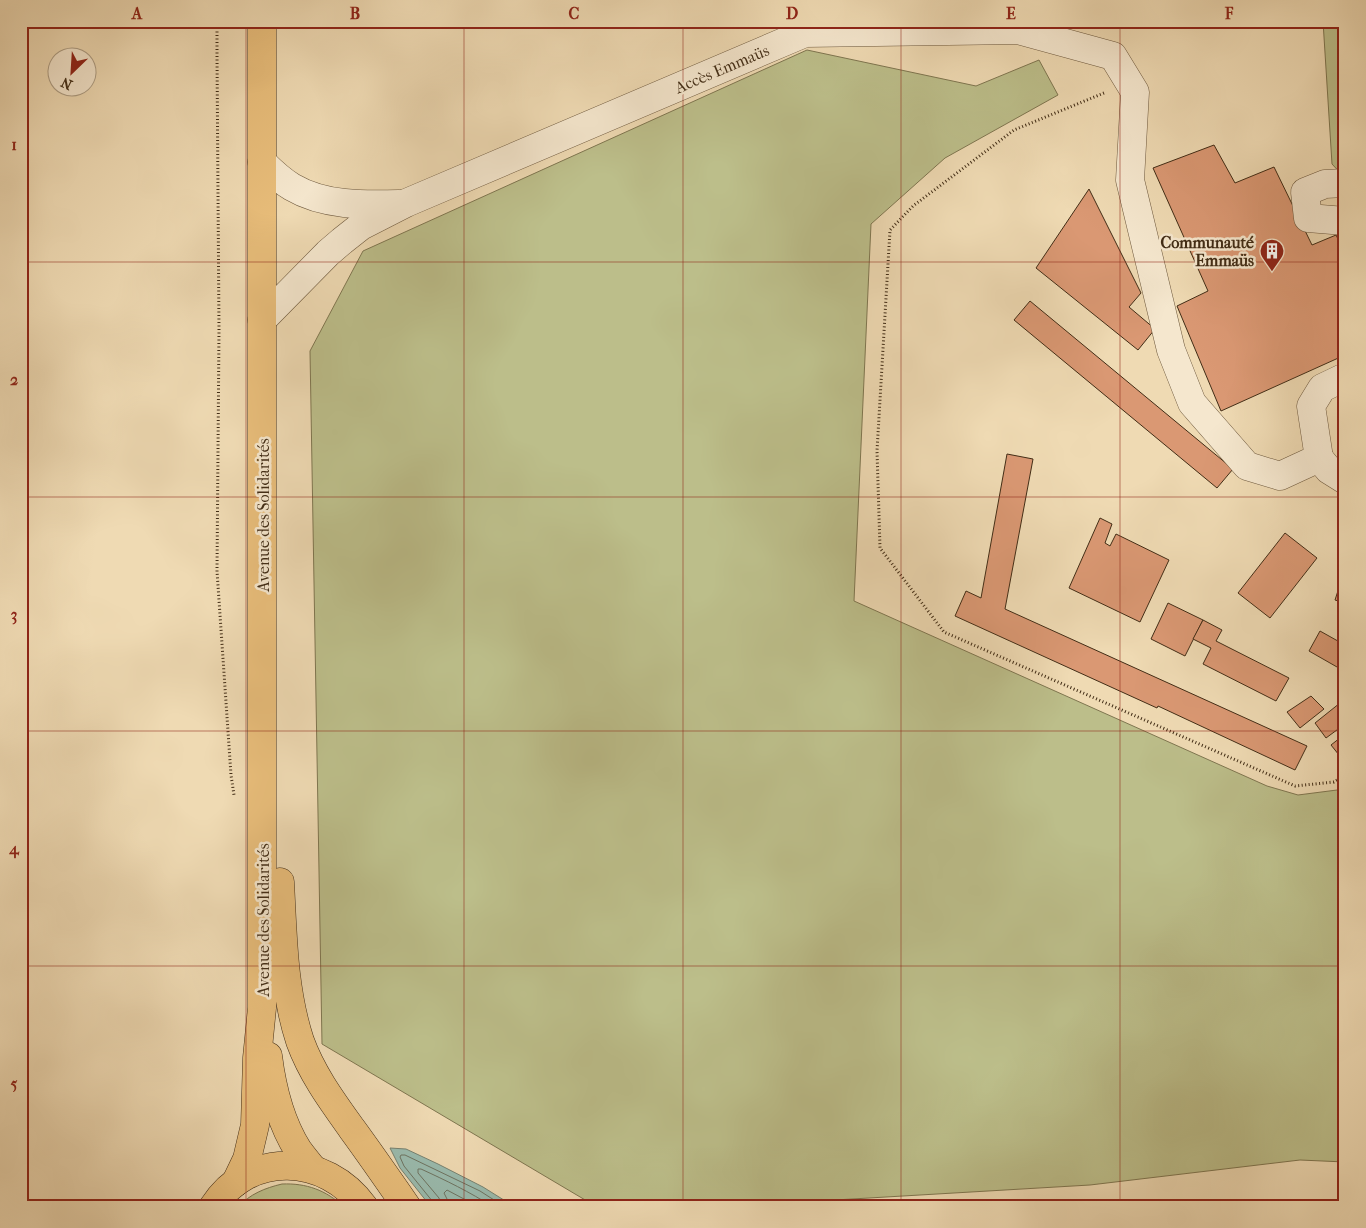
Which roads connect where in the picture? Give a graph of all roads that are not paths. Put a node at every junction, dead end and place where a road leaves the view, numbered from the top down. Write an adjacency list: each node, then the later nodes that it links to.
1 (262, 21): 2 (main road, Avenue des Solidarités)
2 (262, 162): 4 (lane); 6 (main road, Avenue des Solidarités)
3 (1345, 183): 5 (lane)
4 (406, 204): 6 (lane, Accès Emmaüs); 8 (lane, Accès Emmaüs)
5 (1345, 221)
6 (262, 320): 10 (main road, Avenue des Solidarités)
7 (1345, 376): 8 (lane)
8 (1319, 458): 9 (lane)
9 (1345, 480)
10 (263, 683): 11 (main road, Avenue des Solidarités); 16 (main road)
11 (262, 1008): 12 (main road, Avenue des Solidarités); 13 (main road, Avenue des Solidarités)
12 (313, 1169): 13 (main road); 15 (main road)
13 (236, 1182): 14 (main road)
14 (213, 1207)
15 (364, 1207)
16 (407, 1207)

